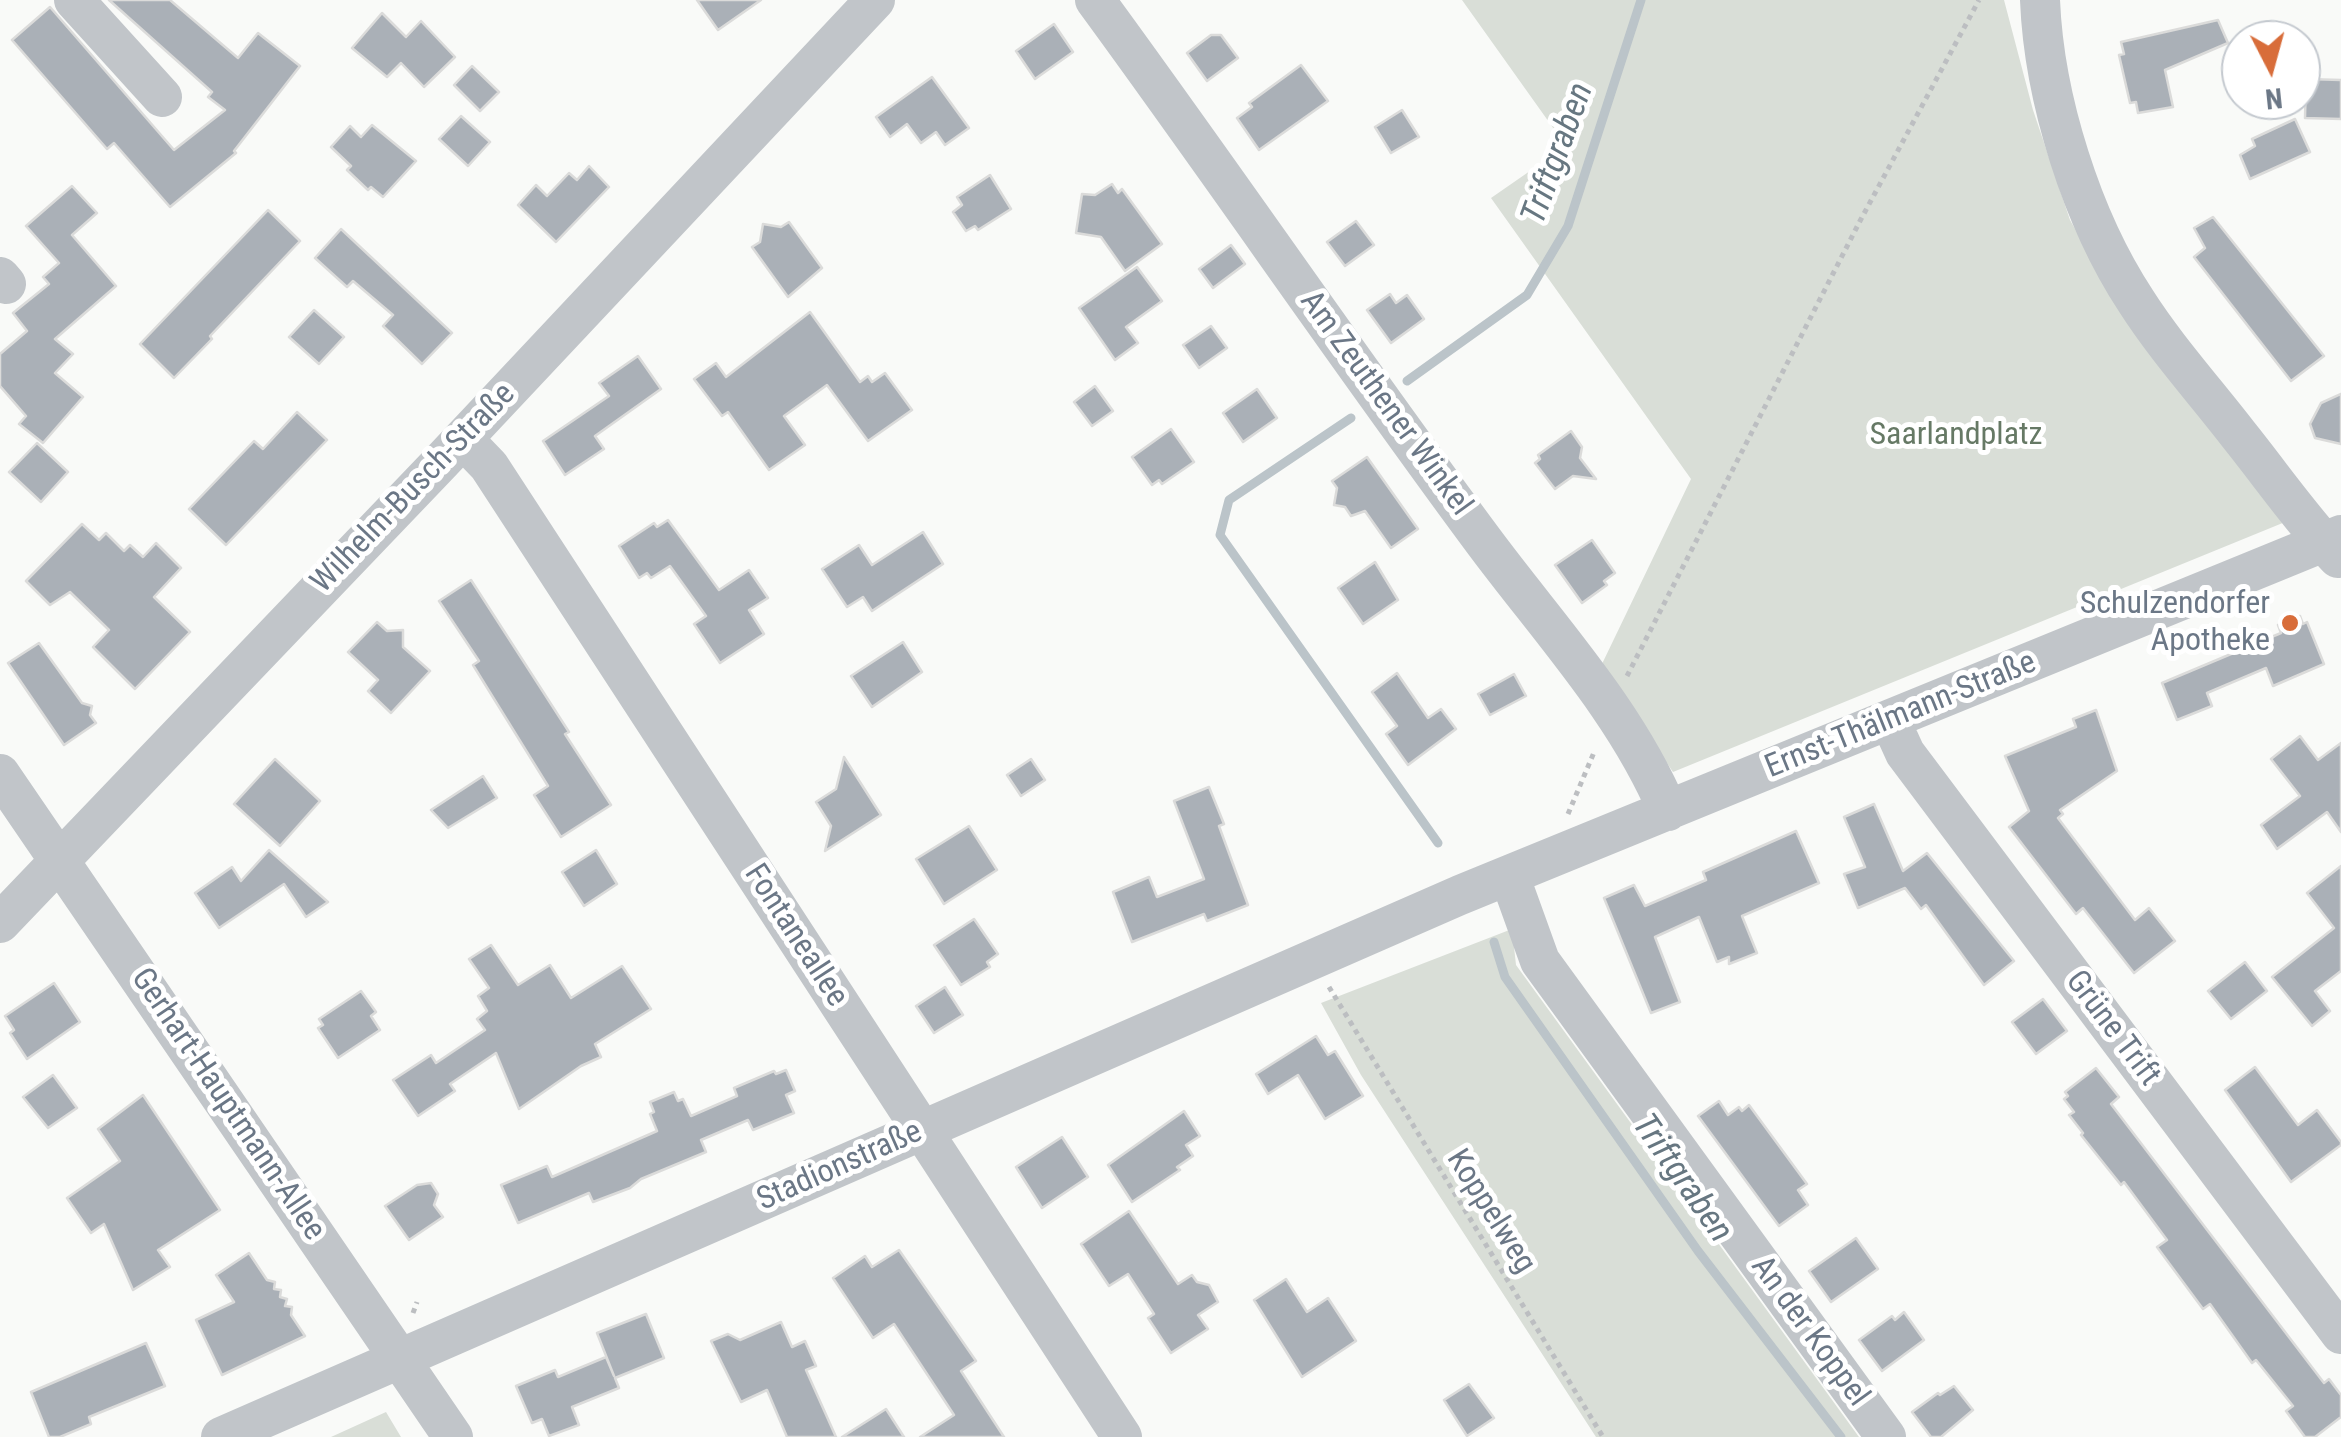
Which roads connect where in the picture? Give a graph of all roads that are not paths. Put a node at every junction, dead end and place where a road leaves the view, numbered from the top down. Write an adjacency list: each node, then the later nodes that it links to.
1 (74, 0): 5 (street)
2 (875, 0): 6 (street, Wilhelm-Busch-Straße)
3 (1095, 0): 10 (street, Am Zeuthener Winkel)
4 (2040, 0): 7 (street)
5 (162, 96)
6 (462, 439): 11 (street, Wilhelm-Busch-Straße); 15 (street, Fontaneallee)
7 (2335, 546): 8 (street, Ernst-Thälmann-Straße)
8 (1890, 720): 10 (street, Ernst-Thälmann-Straße); 16 (street, Grüne Trift)
9 (0, 774): 11 (street, Gerhart-Hauptmann-Allee)
10 (1668, 811): 12 (street, Ernst-Thälmann-Straße)
11 (59, 861): 14 (street, Wilhelm-Busch-Straße); 17 (street, Gerhart-Hauptmann-Allee)
12 (1509, 875): 13 (street, Ernst-Thälmann-Straße); 21 (street, An der Koppel)
13 (1460, 895): 15 (street, Stadionstraße)
14 (0, 924)
15 (921, 1131): 17 (street, Stadionstraße); 20 (street, Fontaneallee)
16 (2341, 1334)
17 (401, 1359): 18 (street, Stadionstraße); 19 (street, Gerhart-Hauptmann-Allee)
18 (220, 1437)
19 (452, 1437)
20 (1122, 1437)
21 (1886, 1437)

